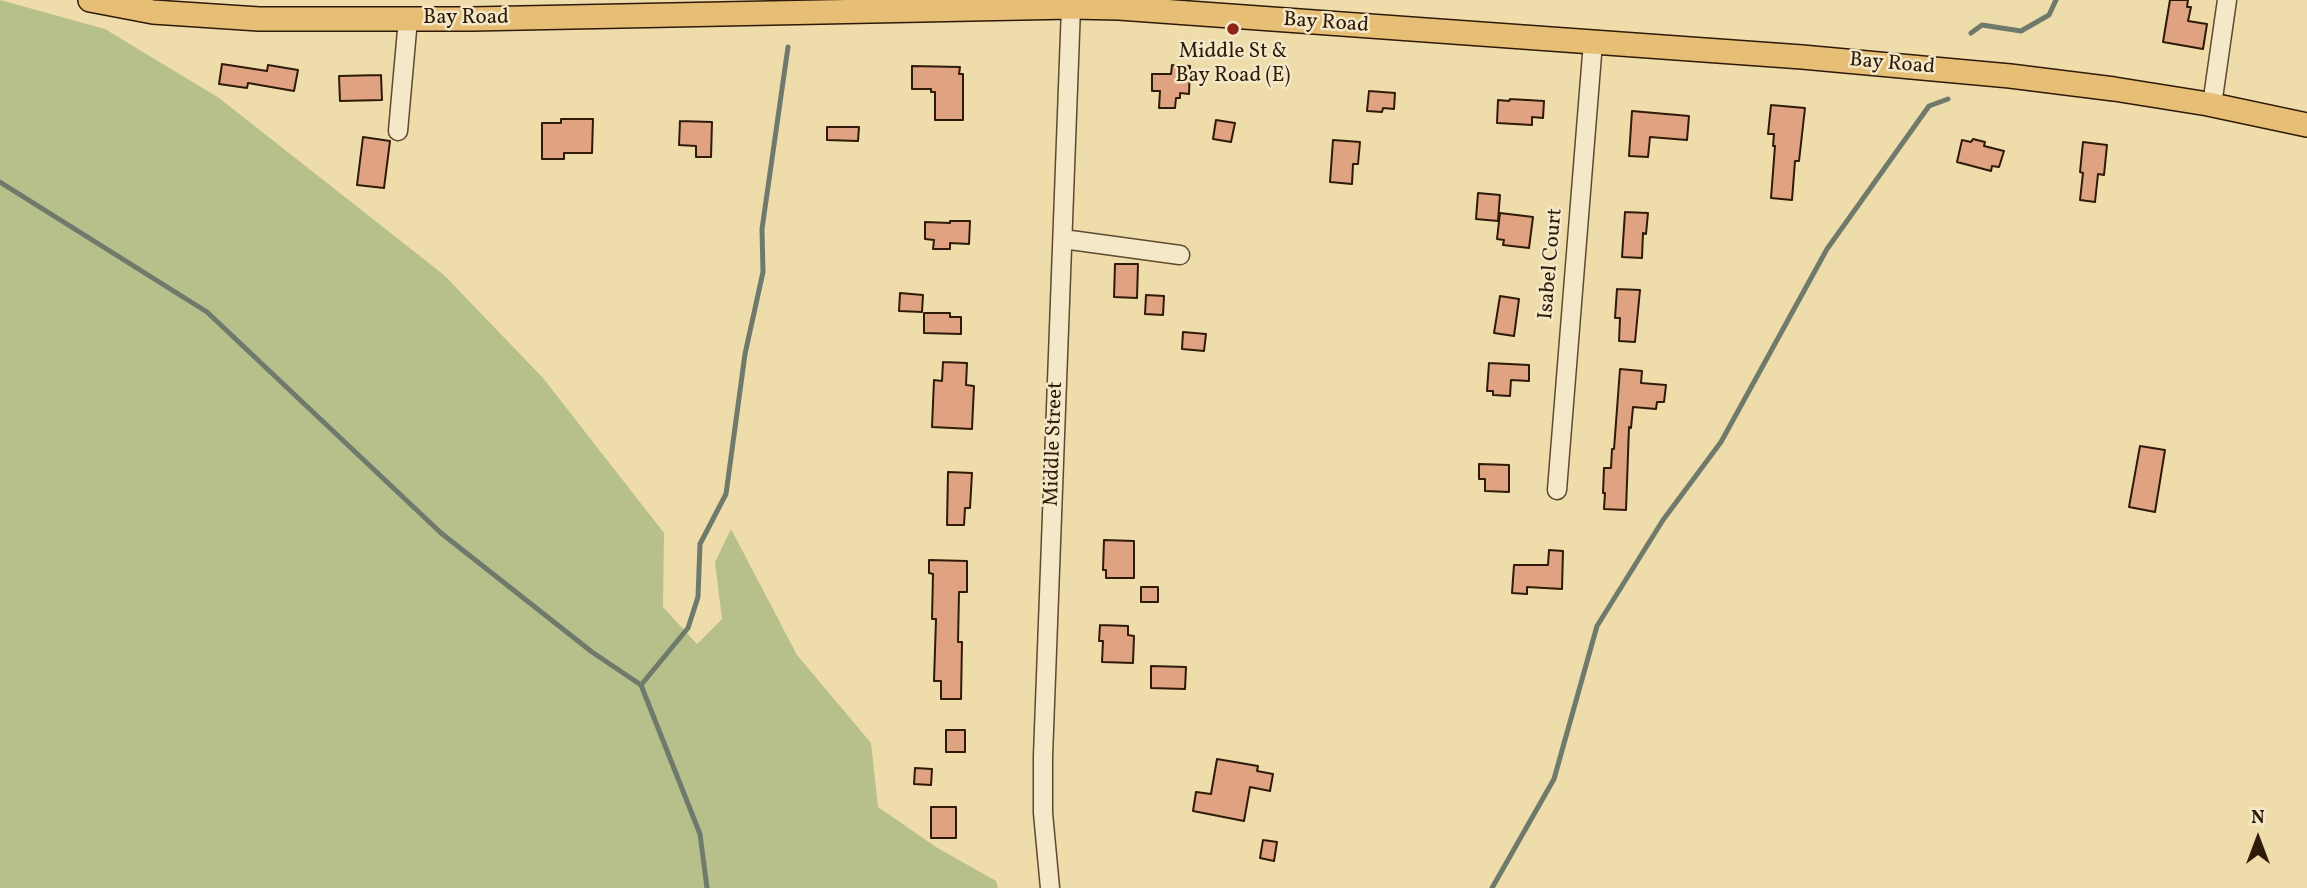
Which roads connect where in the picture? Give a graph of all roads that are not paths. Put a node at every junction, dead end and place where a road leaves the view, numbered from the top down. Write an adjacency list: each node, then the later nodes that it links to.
1 (90, 0): 4 (main road, Bay Road)
2 (2227, 0): 6 (street)
3 (1071, 4): 4 (main road, Bay Road); 5 (main road, Bay Road); 9 (street, Middle Street)
4 (408, 19): 8 (street)
5 (1593, 42): 6 (main road, Bay Road); 11 (street, Isabel Court)
6 (2211, 105): 7 (main road, Bay Road)
7 (2307, 125)
8 (398, 131)
9 (1063, 239): 10 (street); 12 (street, Middle Street)
10 (1180, 255)
11 (1557, 490)
12 (1050, 888)

